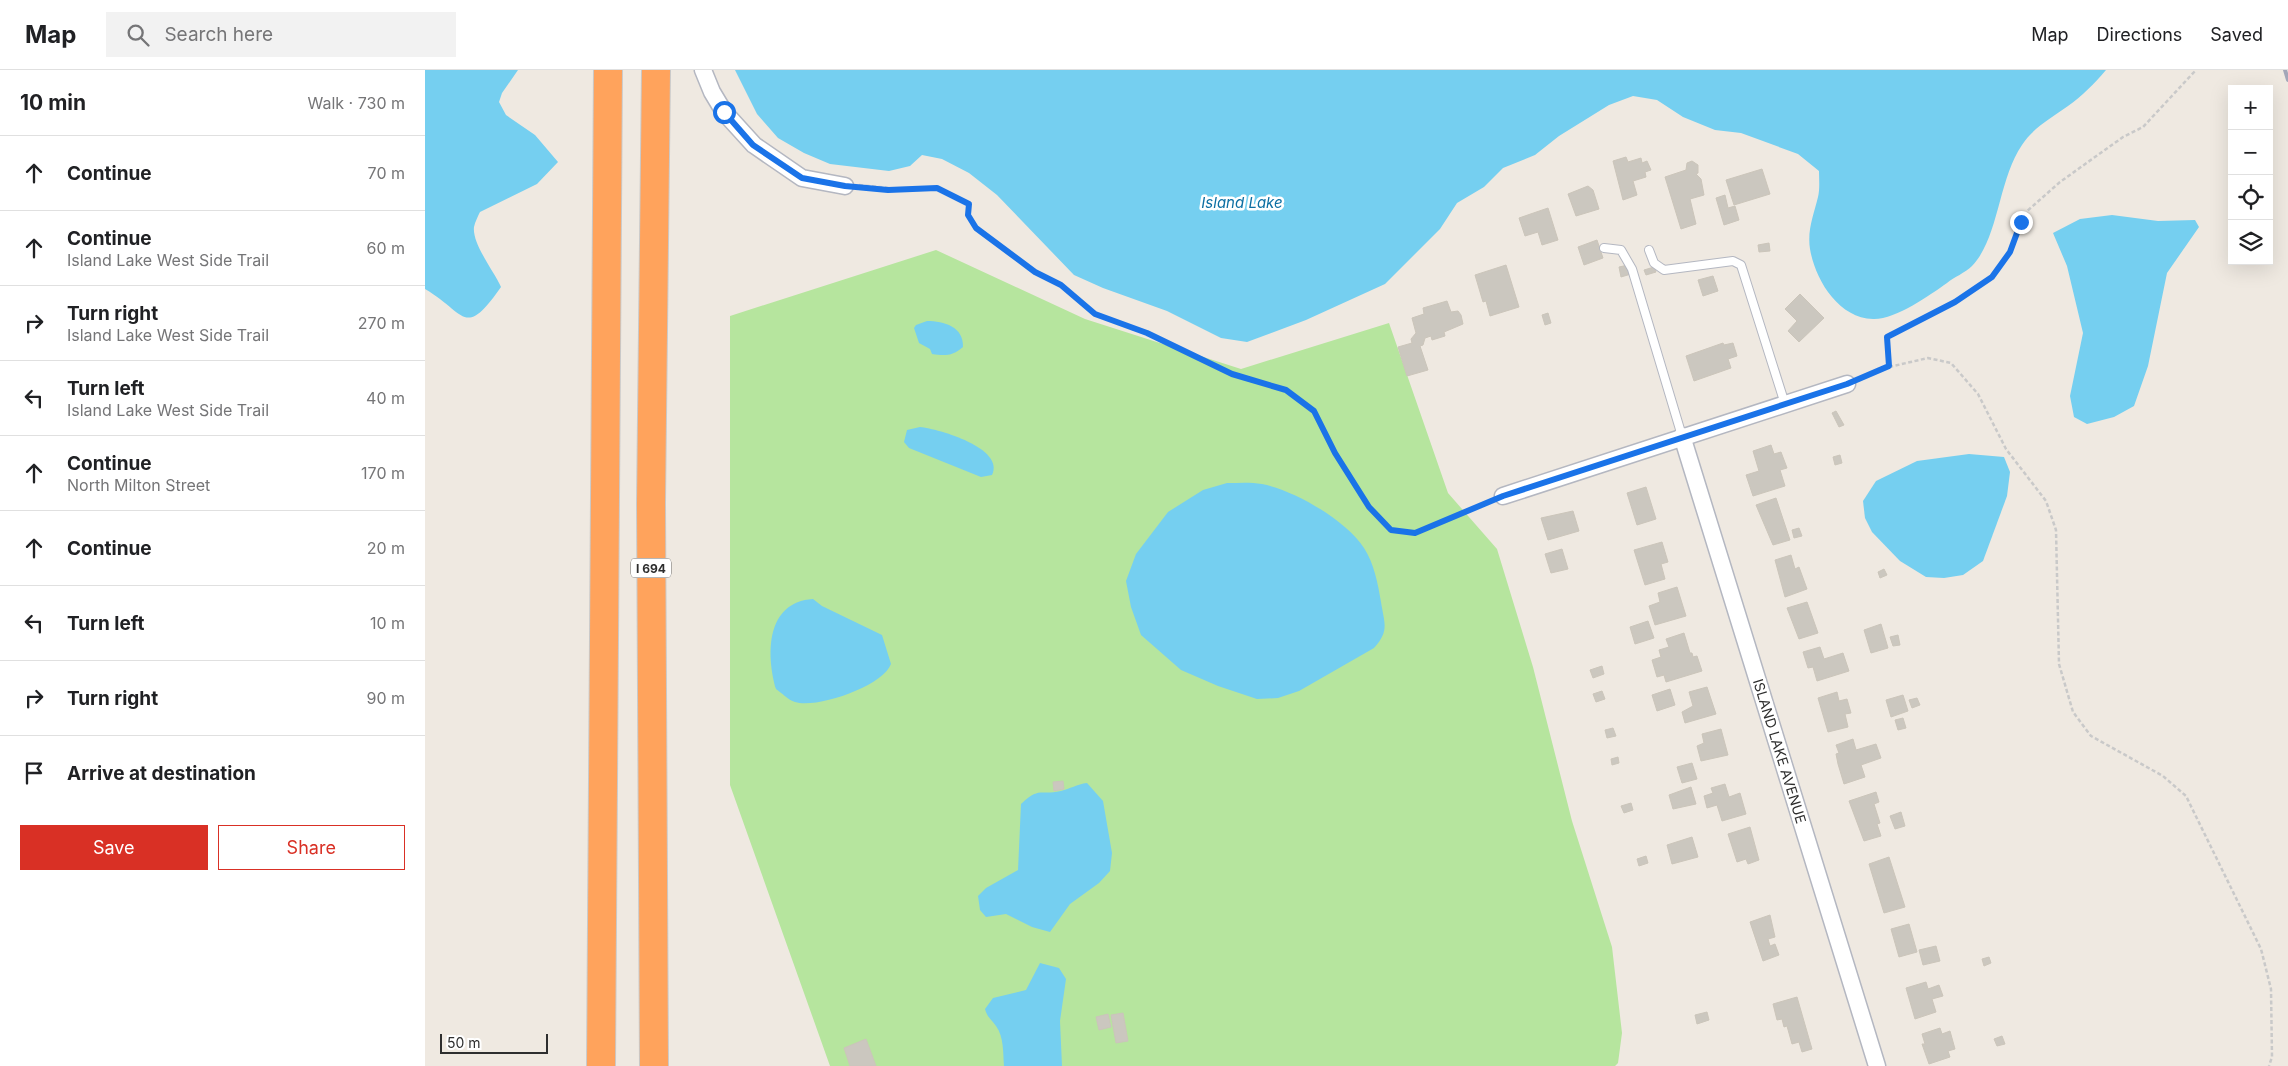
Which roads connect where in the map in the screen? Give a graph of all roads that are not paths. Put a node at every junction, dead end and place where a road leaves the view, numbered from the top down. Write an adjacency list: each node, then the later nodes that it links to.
1 (607, 70): 11 (highway)
2 (655, 70): 12 (highway, I 694)
3 (703, 70): 4 (street)
4 (845, 186)
5 (1603, 248): 9 (lane)
6 (1649, 250): 8 (lane)
7 (1847, 384): 8 (street)
8 (1785, 404): 9 (street)
9 (1682, 436): 10 (street); 13 (street, ISLAND LAKE AVENUE)
10 (1503, 496)
11 (601, 1066)
12 (654, 1066)
13 (1877, 1066)

